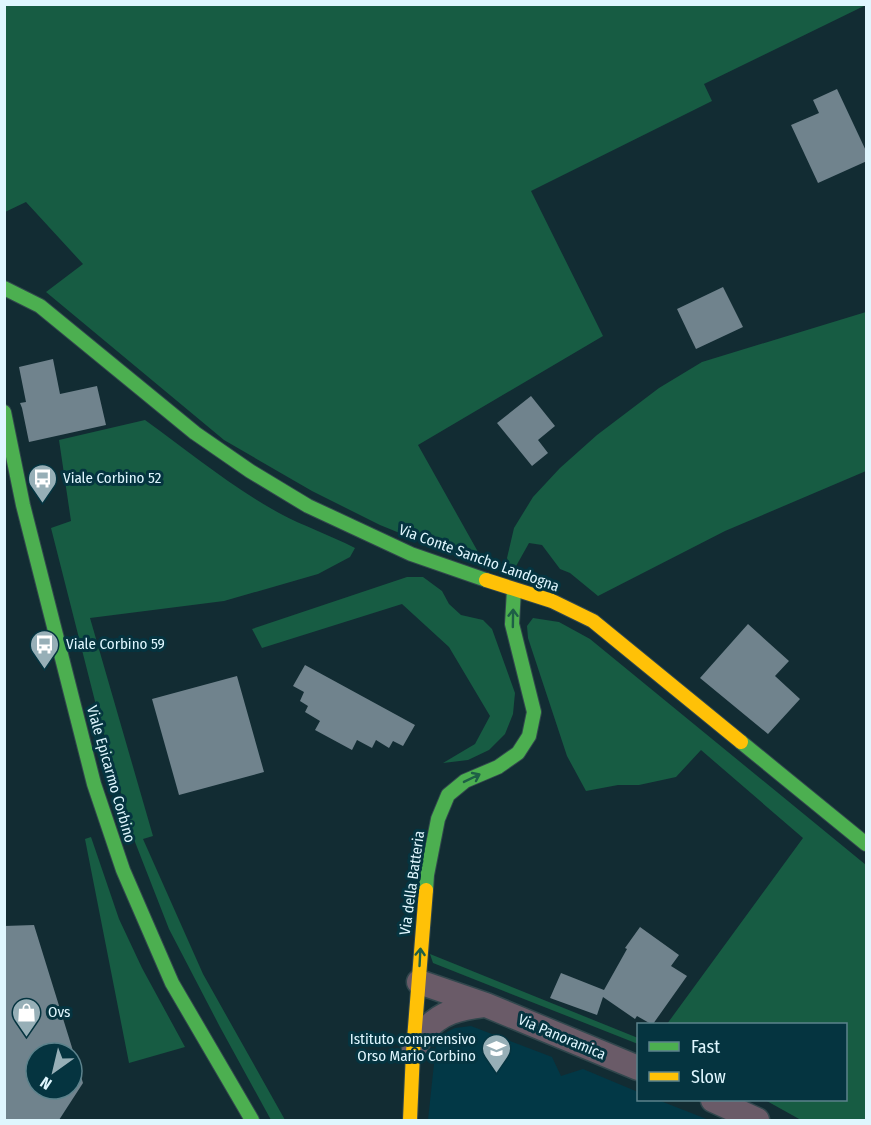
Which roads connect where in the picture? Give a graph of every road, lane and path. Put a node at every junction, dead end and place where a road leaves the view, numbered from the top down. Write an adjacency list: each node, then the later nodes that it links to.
1 (4, 288): 3 (main road, Via Conte Sancho Landogna)
2 (4, 412): 10 (main road, Viale Epicarmo Corbino)
3 (514, 590): 4 (main road, Via Conte Sancho Landogna); 5 (main road, Via della Batteria, one-way to 3)
4 (867, 844)
5 (419, 982): 6 (street, Via Panoramica); 7 (main road, Via della Batteria)
6 (486, 1005): 7 (street); 8 (street, Via Panoramica)
7 (413, 1052): 11 (main road, Via della Batteria)
8 (637, 1067)
9 (715, 1101): 12 (street)
10 (252, 1120)
11 (410, 1120)
12 (757, 1120)

